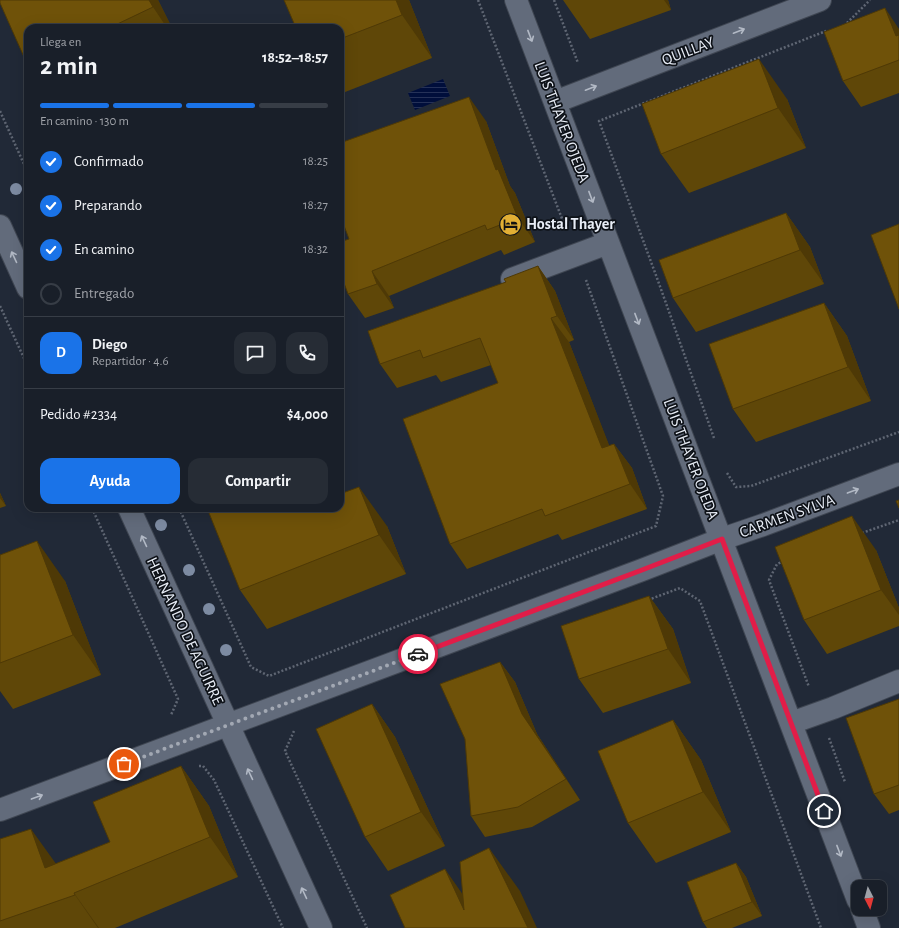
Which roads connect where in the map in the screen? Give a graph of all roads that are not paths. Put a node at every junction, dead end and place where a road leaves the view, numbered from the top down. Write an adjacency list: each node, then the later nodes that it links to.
1 (516, 0): 3 (street, LUIS THAYER OJEDA, one-way to 3)
2 (820, 0): 3 (street, QUILLAY, one-way to 2)
3 (555, 102): 5 (street, LUIS THAYER OJEDA, one-way to 5)
4 (0, 226): 6 (street, one-way to 4)
5 (608, 243): 7 (street); 10 (street, LUIS THAYER OJEDA, one-way to 10)
6 (24, 279)
7 (496, 285)
8 (899, 474): 10 (street, CARMEN SYLVA, one-way to 8)
9 (131, 512): 13 (street, HERNANDO DE AGUIRRE, one-way to 9)
10 (722, 539): 12 (street, LUIS THAYER OJEDA); 13 (street, CARMEN SYLVA)
11 (899, 681): 12 (street)
12 (791, 723): 15 (street, LUIS THAYER OJEDA, one-way to 15)
13 (228, 725): 14 (street, CARMEN SYLVA, one-way to 13); 17 (street, HERNANDO DE AGUIRRE, one-way to 13)
14 (0, 810)
15 (851, 882)
16 (865, 916): 18 (street)
17 (321, 928)
18 (869, 928)

